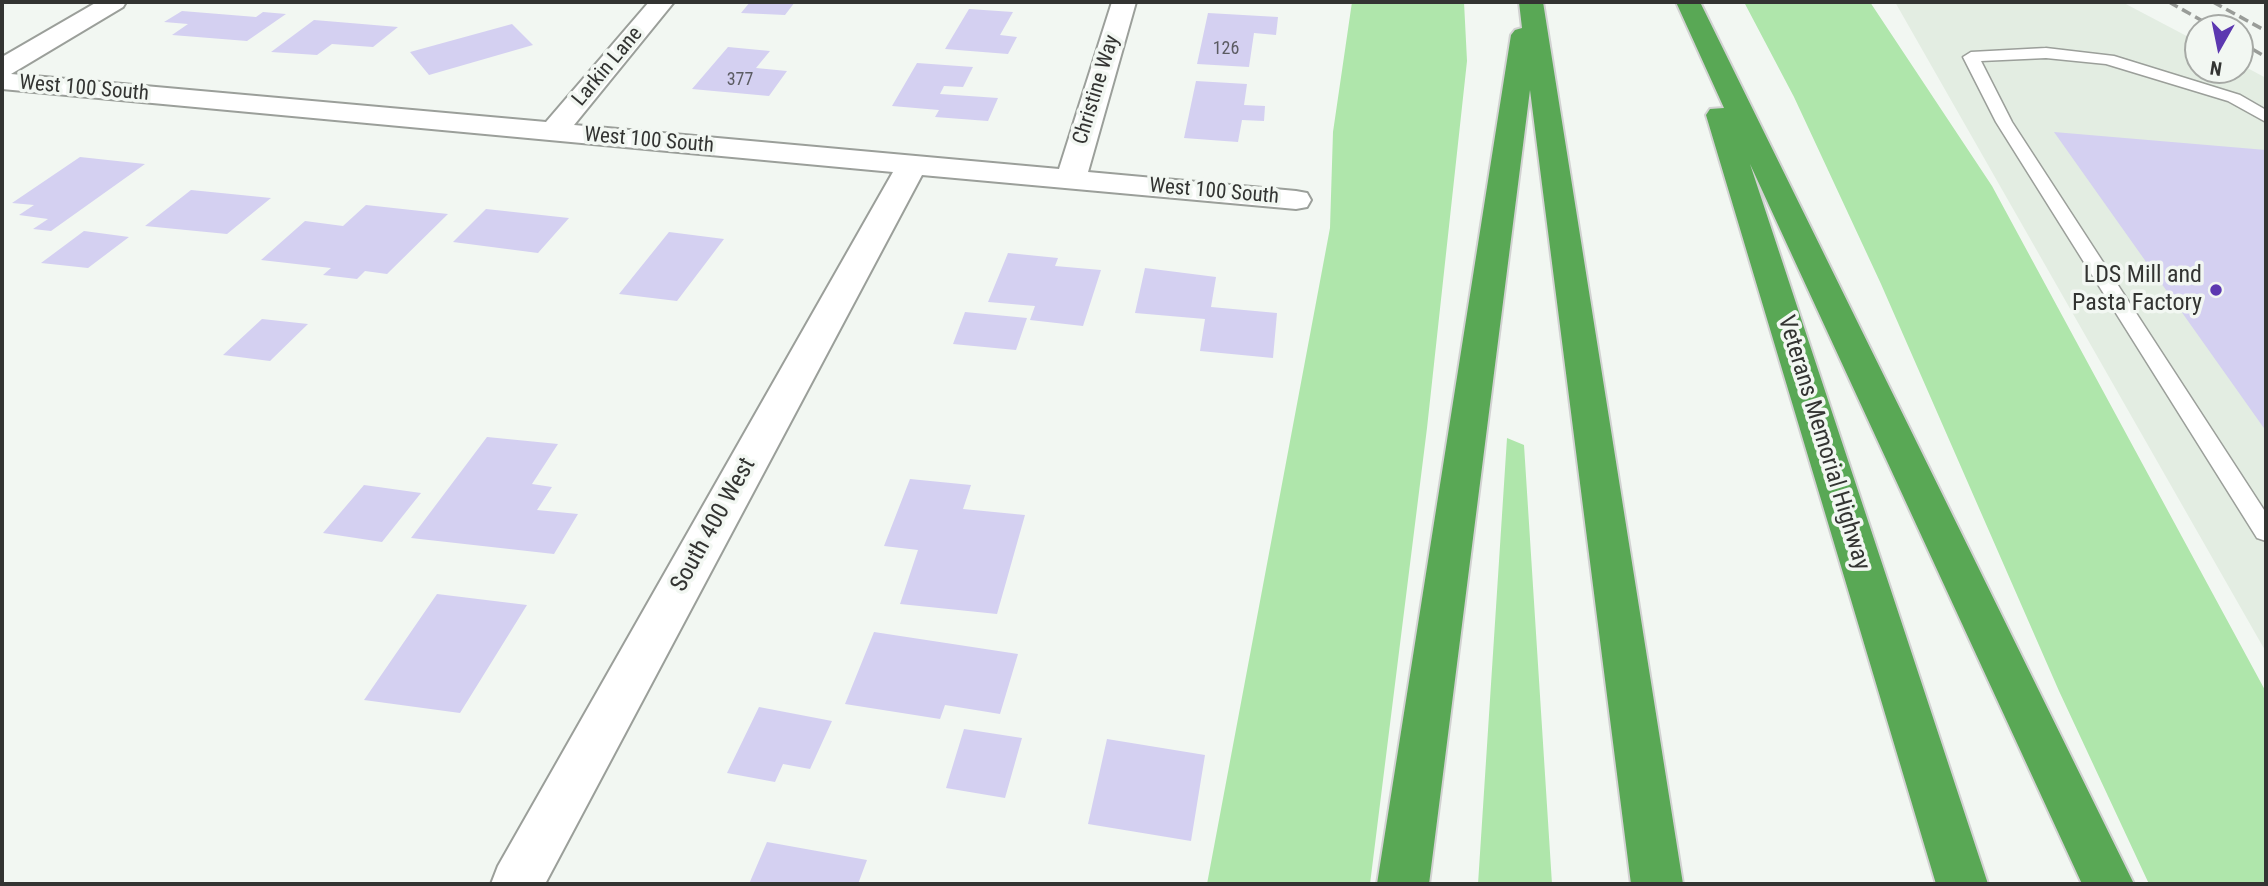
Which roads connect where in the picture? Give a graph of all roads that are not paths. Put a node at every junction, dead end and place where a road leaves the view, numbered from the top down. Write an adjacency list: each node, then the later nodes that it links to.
1 (114, 2): 6 (street)
2 (662, 2): 9 (street, Larkin Lane)
3 (1124, 2): 11 (street, Christine Way)
4 (1530, 2): 15 (highway); 16 (highway)
5 (1686, 2): 17 (highway, Veterans Memorial Highway); 18 (highway)
6 (2, 68)
7 (2, 81): 9 (street, West 100 South)
8 (2266, 117): 13 (lane)
9 (554, 132): 10 (street, West 100 South)
10 (912, 165): 11 (street, West 100 South); 14 (street, South 400 West)
11 (1071, 179): 12 (street, West 100 South)
12 (1296, 200)
13 (2266, 532)
14 (517, 884)
15 (1403, 884)
16 (1657, 884)
17 (1962, 884)
18 (2108, 884)

